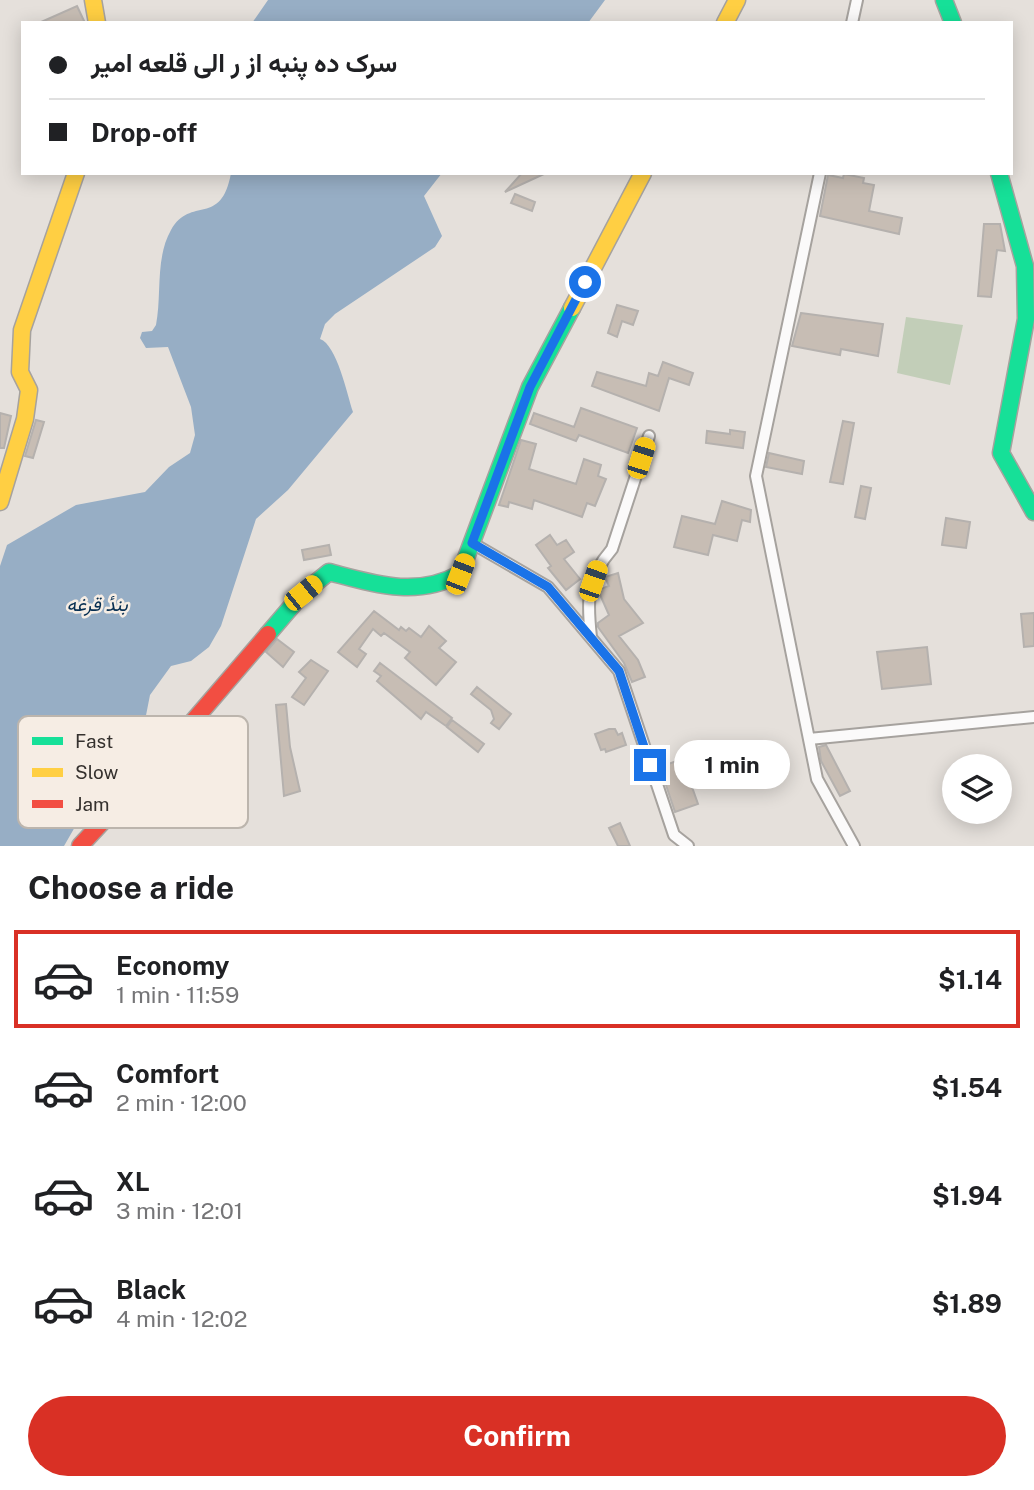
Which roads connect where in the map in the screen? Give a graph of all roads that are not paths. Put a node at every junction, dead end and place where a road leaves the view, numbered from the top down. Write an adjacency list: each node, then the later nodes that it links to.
1 (93, 0): 5 (street)
2 (737, 0): 6 (street)
3 (857, 0): 7 (street)
4 (944, 0): 8 (street)
5 (97, 21)
6 (726, 21)
7 (852, 21)
8 (952, 21)
9 (75, 175): 14 (street)
10 (642, 175): 16 (street)
11 (820, 175): 20 (street)
12 (1000, 175): 15 (street)
13 (649, 436): 17 (street)
14 (0, 502)
15 (1034, 512)
16 (472, 543): 17 (street); 18 (street)
17 (592, 637): 23 (street)
18 (197, 716)
19 (1034, 717): 20 (street)
20 (809, 739): 24 (street)
21 (97, 828): 22 (street)
22 (80, 846)
23 (688, 846)
24 (854, 846)

